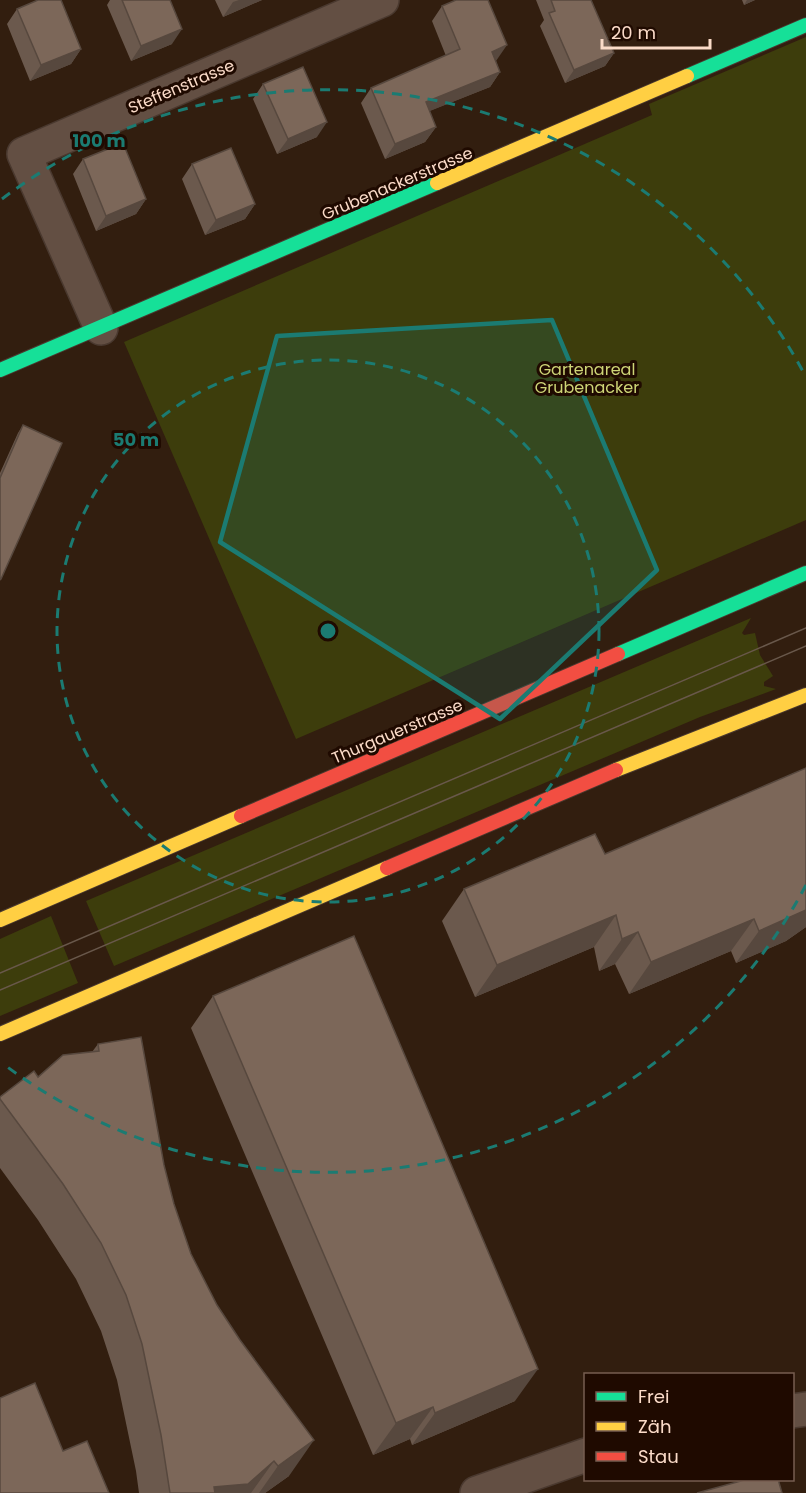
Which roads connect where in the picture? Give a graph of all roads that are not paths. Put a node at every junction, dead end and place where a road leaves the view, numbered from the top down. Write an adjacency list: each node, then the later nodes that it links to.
1 (382, 0): 3 (street, Steffenstrasse)
2 (806, 25): 3 (main road, Grubenackerstrasse)
3 (100, 328): 4 (main road, Grubenackerstrasse)
4 (0, 370)
5 (806, 573): 7 (main road, Thurgauerstrasse)
6 (806, 695): 8 (main road)
7 (0, 920)
8 (0, 1034)
9 (584, 1455): 10 (street)
10 (477, 1493)

